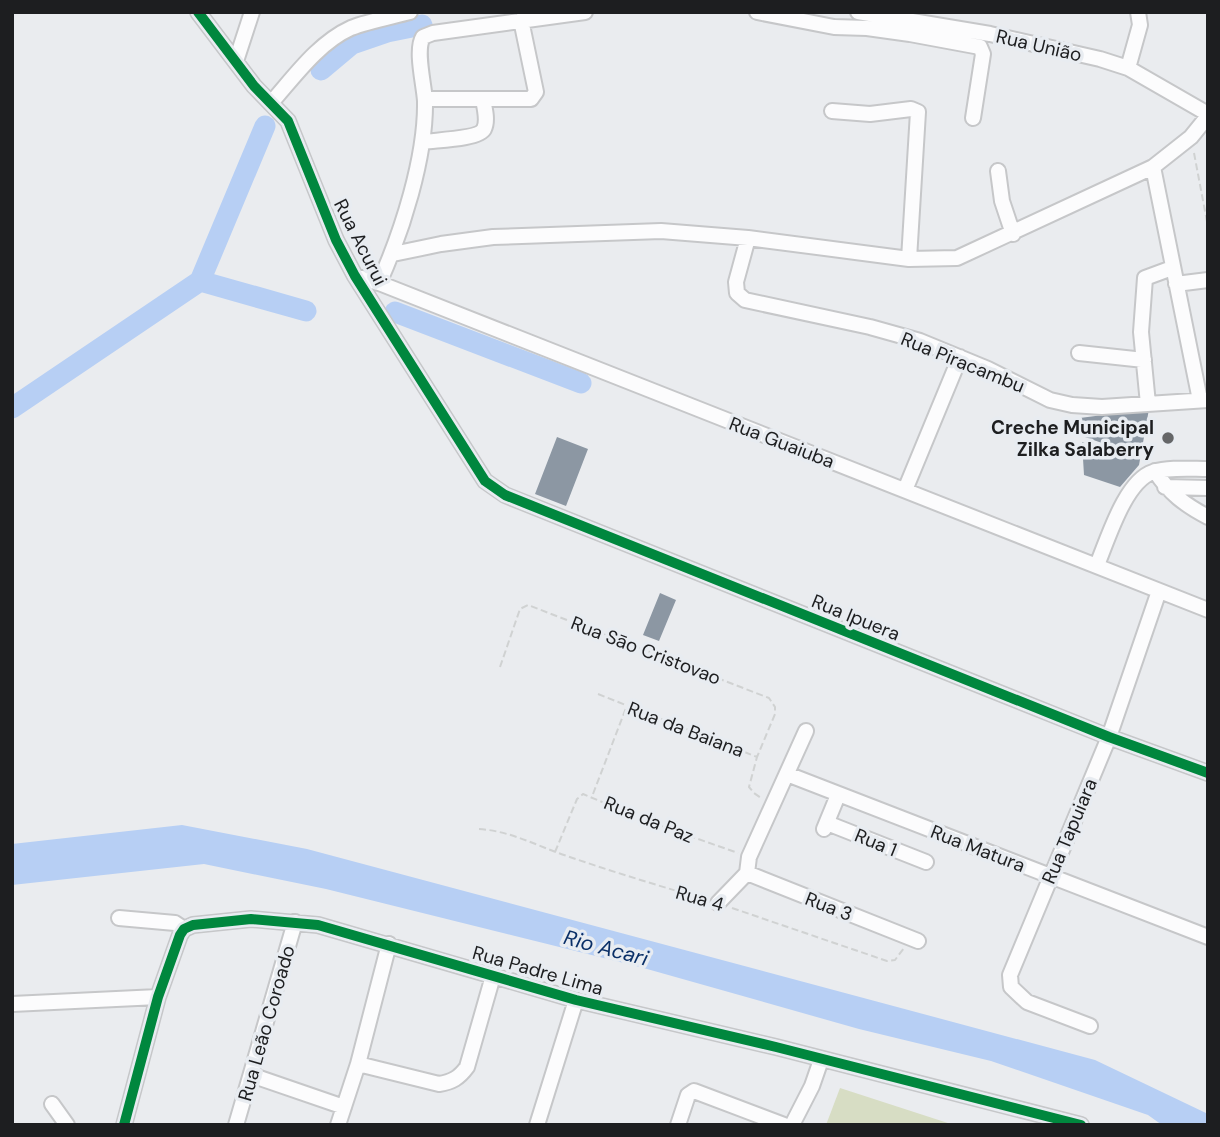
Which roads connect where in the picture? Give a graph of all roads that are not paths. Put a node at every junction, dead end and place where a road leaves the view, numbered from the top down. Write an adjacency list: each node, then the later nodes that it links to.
1 (198, 12): 12 (street, Rua Acurui)
2 (252, 12): 12 (street)
3 (410, 12): 16 (street)
4 (585, 12): 10 (street)
5 (858, 12): 11 (street, Rua União)
6 (1138, 12): 13 (street)
7 (766, 13): 8 (street)
8 (803, 16): 11 (street)
9 (504, 17): 10 (street); 14 (street)
10 (521, 20): 15 (street)
11 (920, 23): 13 (street, Rua União); 18 (street)
12 (236, 61): 16 (street, Rua Acurui)
13 (1128, 68): 19 (street, Rua União)
14 (425, 99): 15 (street); 20 (street)
15 (483, 100): 20 (street)
16 (271, 103): 28 (street, Rua Acurui)
17 (832, 111): 26 (street)
18 (973, 118)
19 (1207, 119): 21 (street)
20 (424, 142): 25 (street)
21 (1153, 167): 23 (street); 27 (street)
22 (998, 172): 23 (street)
23 (1013, 234): 26 (street)
24 (748, 238): 25 (street); 26 (street); 33 (street, Rua Piracambu)
25 (393, 254): 30 (street)
26 (909, 259)
27 (1172, 268): 31 (street); 34 (street)
28 (355, 276): 30 (street, Rua Guaiuba); 41 (street, Rua Acurui)
29 (1208, 280): 31 (street)
30 (379, 283): 42 (street, Rua Guaiuba)
31 (1176, 284): 35 (street)
32 (1079, 354): 34 (street)
33 (960, 357): 36 (street, Rua Piracambu); 42 (street)
34 (1144, 360): 36 (street)
35 (1204, 400): 36 (street, Rua Piracambu)
36 (1147, 404)
37 (1208, 469): 38 (street)
38 (1155, 471): 39 (street); 44 (street)
39 (1165, 487): 40 (street); 43 (street)
40 (1208, 488)
41 (494, 489): 48 (street, Rua Ipuera)
42 (905, 490): 44 (street, Rua Guaiuba)
43 (1208, 516)
44 (1097, 565): 45 (street, Rua Guaiuba)
45 (1160, 591): 46 (street, Rua Guaiuba); 48 (street, Rua Tapuiara)
46 (1208, 610)
47 (806, 731): 50 (street)
48 (1109, 737): 49 (street, Rua Ipuera); 54 (street, Rua Tapuiara)
49 (1208, 773)
50 (787, 774): 51 (street, Rua Matura); 53 (street)
51 (838, 795): 52 (street, Rua 1); 54 (street, Rua Matura)
52 (926, 862)
53 (747, 865): 55 (street); 60 (street, Rua 3)
54 (1050, 876): 59 (street, Rua Matura); 66 (street, Rua Tapuiara)
55 (718, 903)
56 (119, 918): 58 (street)
57 (295, 922): 58 (street, Rua Padre Lima); 61 (street, Rua Padre Lima); 69 (street, Rua Leão Coroado)
58 (184, 929): 63 (street)
59 (1208, 937)
60 (914, 939)
61 (389, 944): 62 (street, Rua Padre Lima); 68 (street)
62 (493, 976): 64 (street, Rua Padre Lima); 68 (street)
63 (158, 997): 65 (street); 75 (street)
64 (576, 1000): 67 (street, Rua Padre Lima); 78 (street)
65 (12, 1004)
66 (1090, 1026)
67 (821, 1060): 73 (street, Rua Padre Lima); 80 (street)
68 (358, 1064): 71 (street)
69 (251, 1075): 71 (street); 76 (street, Rua Leão Coroado)
70 (52, 1104): 74 (street)
71 (344, 1107): 77 (street)
72 (683, 1123): 79 (street)
73 (1074, 1124)
74 (67, 1125)
75 (124, 1125)
76 (236, 1125)
77 (338, 1125)
78 (537, 1125)
79 (784, 1125)
80 (792, 1125)

